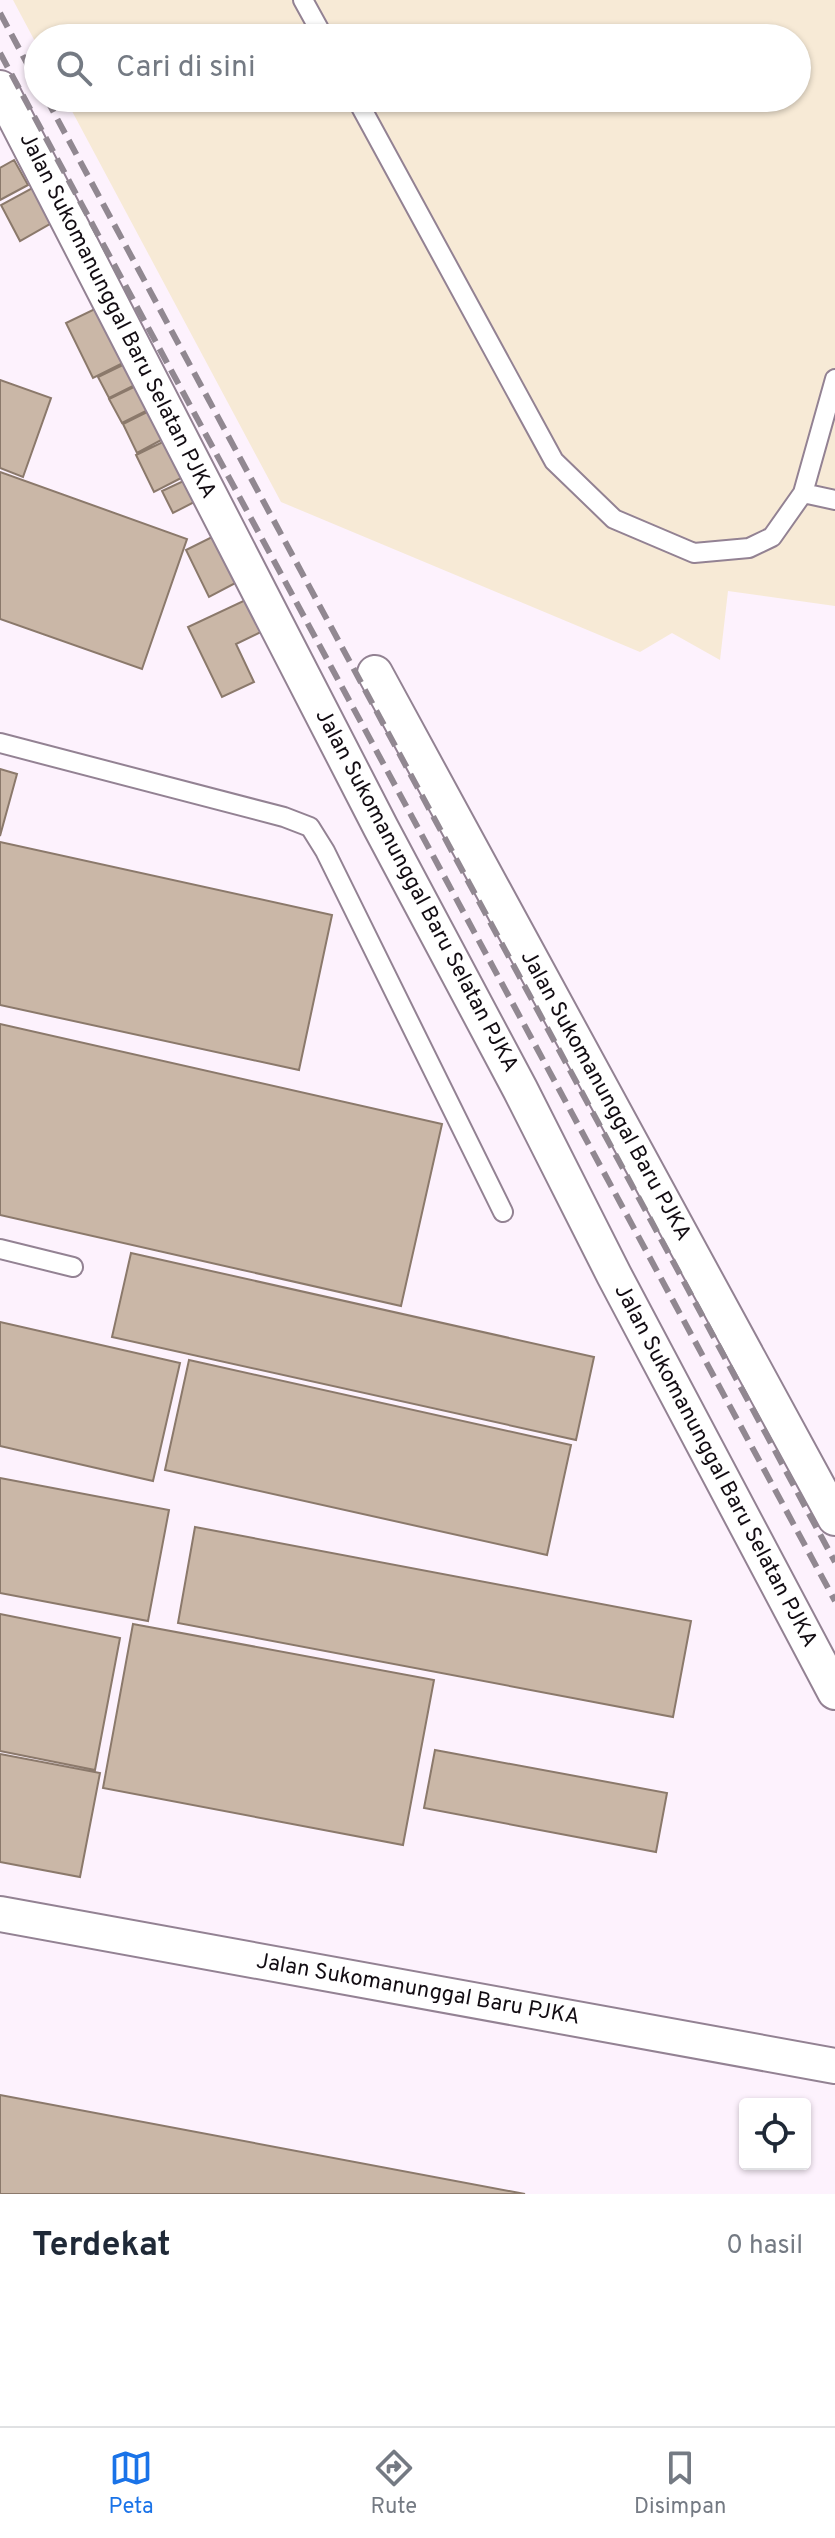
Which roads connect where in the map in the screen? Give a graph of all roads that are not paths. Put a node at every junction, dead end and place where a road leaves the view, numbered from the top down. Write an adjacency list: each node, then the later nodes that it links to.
1 (303, 0): 2 (lane)
2 (316, 24)
3 (0, 88): 14 (street, Jalan Sukomanunggal Baru Selatan PJKA)
4 (364, 112): 6 (lane)
5 (835, 379): 6 (lane)
6 (803, 493): 7 (lane)
7 (835, 500)
8 (375, 673): 13 (street, Jalan Sukomanunggal Baru PJKA)
9 (0, 743): 10 (lane)
10 (503, 1212)
11 (0, 1249): 12 (lane)
12 (73, 1267)
13 (835, 1518)
14 (835, 1692)
15 (0, 1914): 16 (street, Jalan Sukomanunggal Baru PJKA)
16 (835, 2066)

